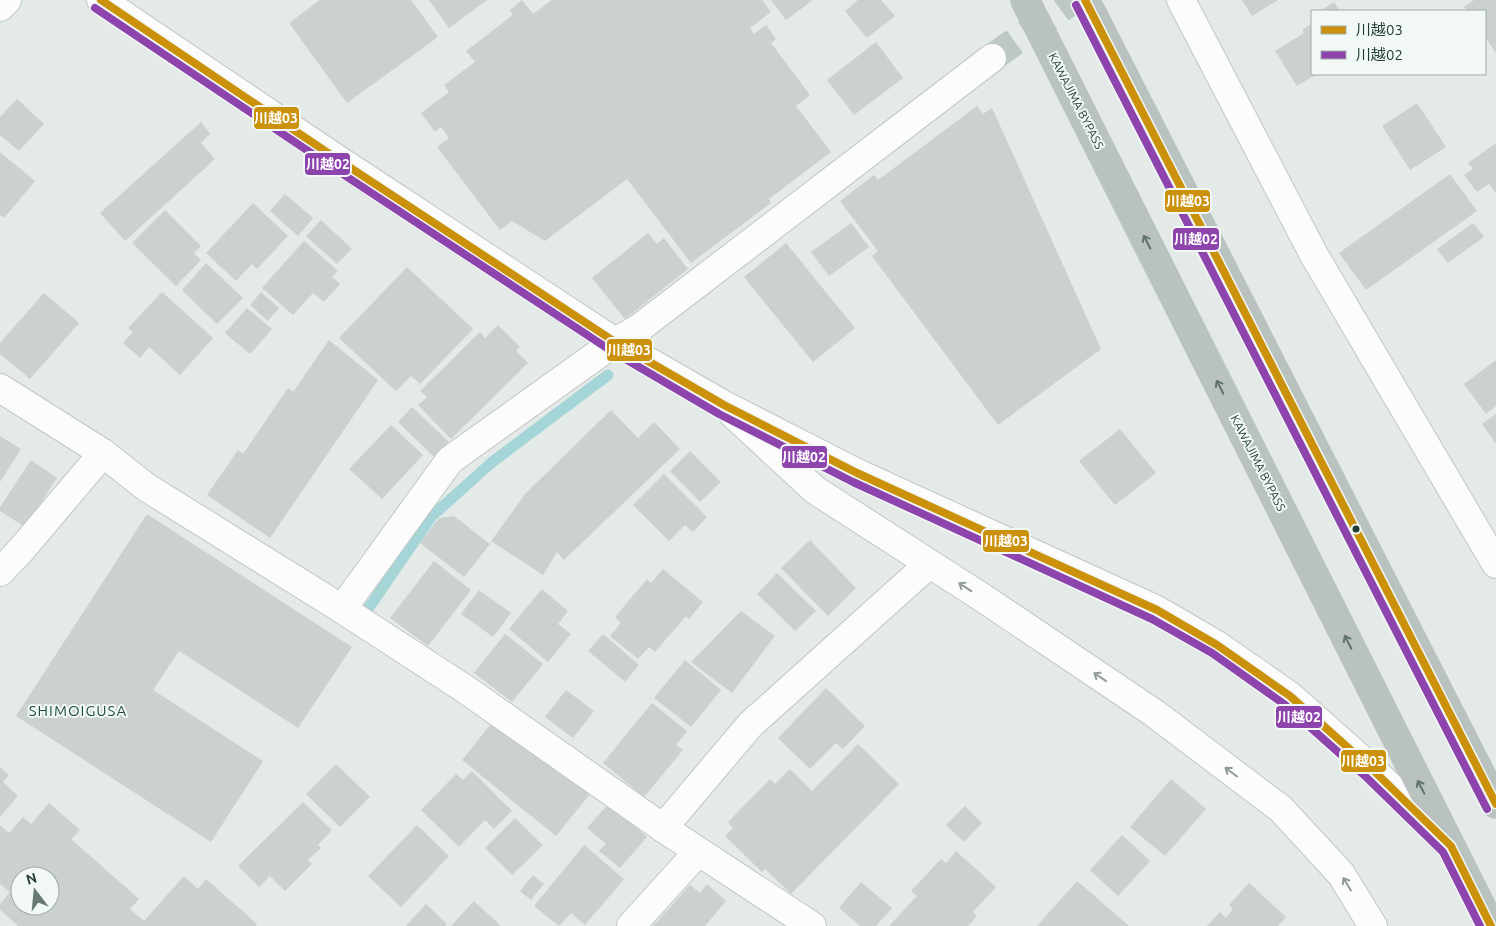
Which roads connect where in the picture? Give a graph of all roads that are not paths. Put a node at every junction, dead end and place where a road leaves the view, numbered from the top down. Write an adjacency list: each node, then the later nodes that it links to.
1 (7, 0): 6 (street)
2 (101, 0): 8 (street)
3 (1025, 0): 18 (highway, KAWAJIMA BYPASS, one-way to 3)
4 (1085, 0): 16 (highway)
5 (1181, 0): 12 (street)
6 (0, 7)
7 (992, 58): 8 (street)
8 (615, 342): 10 (street); 15 (street)
9 (0, 388): 11 (street)
10 (724, 406): 13 (street); 18 (street)
11 (103, 453): 14 (street); 15 (street)
12 (1495, 562)
13 (929, 564): 17 (street); 22 (street, one-way to 13)
14 (0, 572)
15 (342, 609): 17 (street)
16 (1496, 804)
17 (662, 828): 19 (street)
18 (1451, 846): 23 (highway, KAWAJIMA BYPASS)
19 (698, 852): 20 (street); 21 (street)
20 (631, 926)
21 (812, 926)
22 (1373, 926)
23 (1491, 926)

